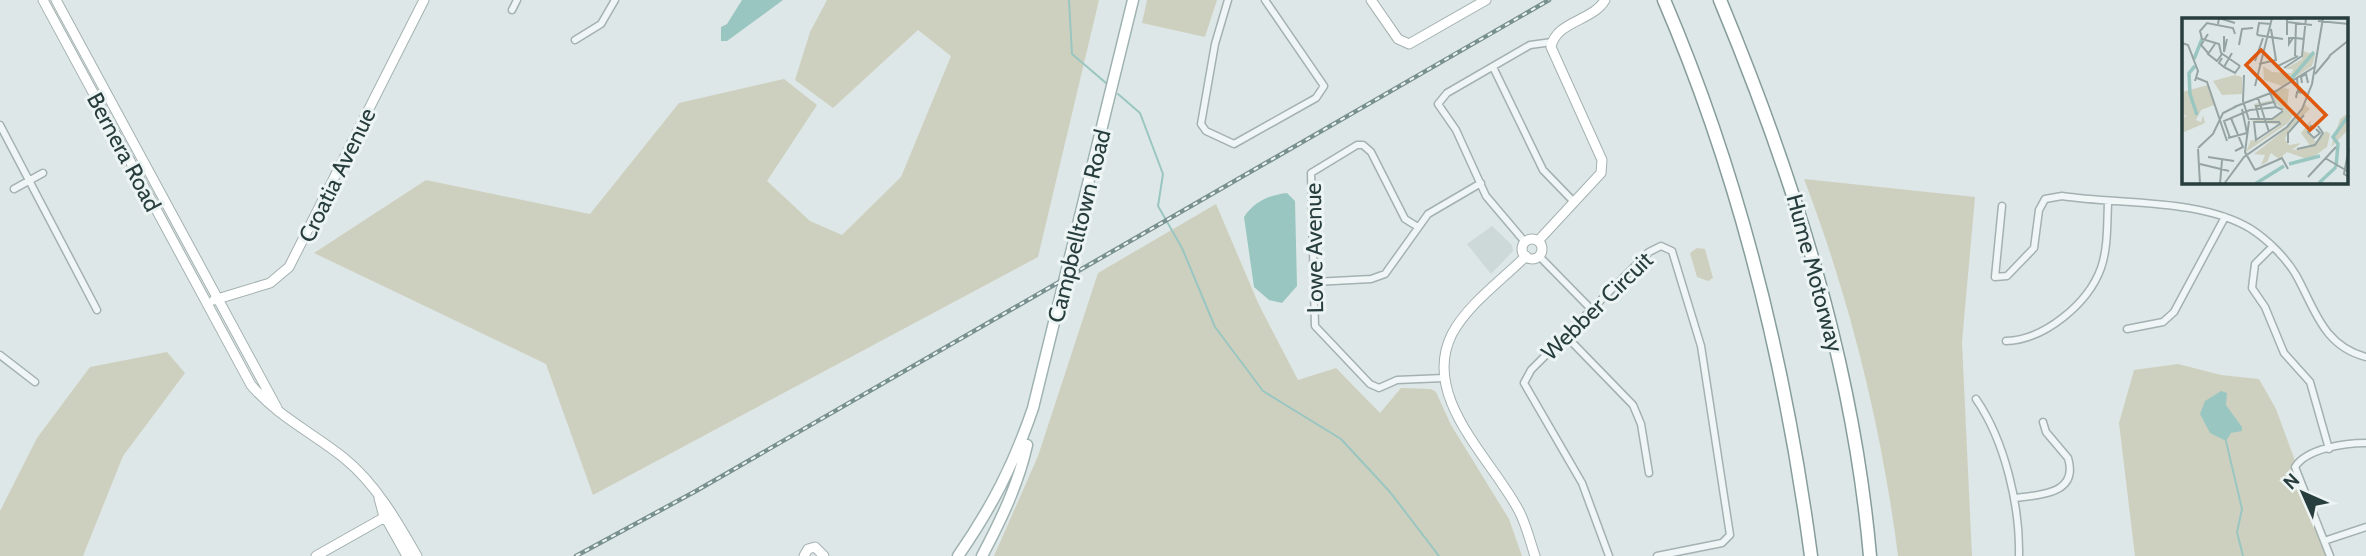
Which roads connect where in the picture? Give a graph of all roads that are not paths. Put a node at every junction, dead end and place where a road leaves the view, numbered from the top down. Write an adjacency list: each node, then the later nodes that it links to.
1 (43, 0): 37 (street, Bernera Road)
2 (56, 0): 36 (street, Bernera Road)
3 (424, 0): 36 (street, Croatia Avenue)
4 (517, 0): 15 (street)
5 (615, 0): 16 (street)
6 (1133, 0): 18 (main road, Campbelltown Road)
7 (1139, 0): 18 (main road, Campbelltown Road)
8 (1228, 0): 9 (street)
9 (1265, 0)
10 (1371, 0): 11 (street)
11 (1486, 0)
12 (1605, 0): 17 (street)
13 (1664, 0): 69 (highway)
14 (1720, 0): 70 (highway, Hume Motorway)
15 (512, 10)
16 (575, 40)
17 (1552, 42): 19 (street); 25 (street)
18 (1125, 44): 48 (main road, Campbelltown Road)
19 (1493, 67): 23 (street); 25 (street)
20 (0, 125): 22 (street)
21 (43, 173): 22 (street)
22 (30, 180): 24 (street); 39 (street)
23 (1481, 183): 29 (street); 31 (street)
24 (14, 189)
25 (1574, 202): 30 (street)
26 (2108, 203): 27 (street); 28 (street); 42 (street)
27 (2002, 206)
28 (2225, 217): 32 (street); 40 (street)
29 (1418, 228): 35 (street); 35 (street, Lowe Avenue)
30 (1538, 241): 31 (street); 34 (street)
31 (1525, 242): 33 (street)
32 (2272, 247): 44 (street); 52 (street)
33 (1526, 256): 34 (street); 45 (street)
34 (1539, 256): 38 (street)
35 (1314, 282): 45 (street, Lowe Avenue)
36 (218, 298): 37 (street, Croatia Avenue); 49 (street, Bernera Road)
37 (207, 303): 49 (street, Bernera Road)
38 (1591, 309): 41 (street, Webber Circuit); 68 (street, Webber Circuit)
39 (97, 310)
40 (2127, 329)
41 (1565, 335): 53 (street); 67 (street, Webber Circuit)
42 (2006, 341)
43 (0, 355): 46 (street)
44 (2366, 357)
45 (1444, 378): 66 (street)
46 (35, 382)
47 (1976, 399): 55 (street)
48 (1034, 408): 64 (main road, Campbelltown Road); 65 (main road, Campbelltown Road)
49 (278, 410): 54 (street, Bernera Road)
50 (2043, 422): 55 (street)
51 (2366, 443): 52 (street)
52 (2329, 449): 58 (street)
53 (1649, 473)
54 (379, 498): 56 (street); 61 (street, Bernera Road)
55 (2015, 498): 71 (street)
56 (385, 517): 59 (street); 60 (street)
57 (2366, 527): 58 (street)
58 (2324, 541): 72 (street)
59 (316, 556)
60 (407, 556)
61 (418, 556)
62 (804, 556): 63 (street)
63 (824, 556)
64 (958, 556)
65 (982, 556)
66 (1535, 556)
67 (1609, 556)
68 (1657, 556)
69 (1811, 556)
70 (1870, 556)
71 (2019, 556)
72 (2330, 556)

